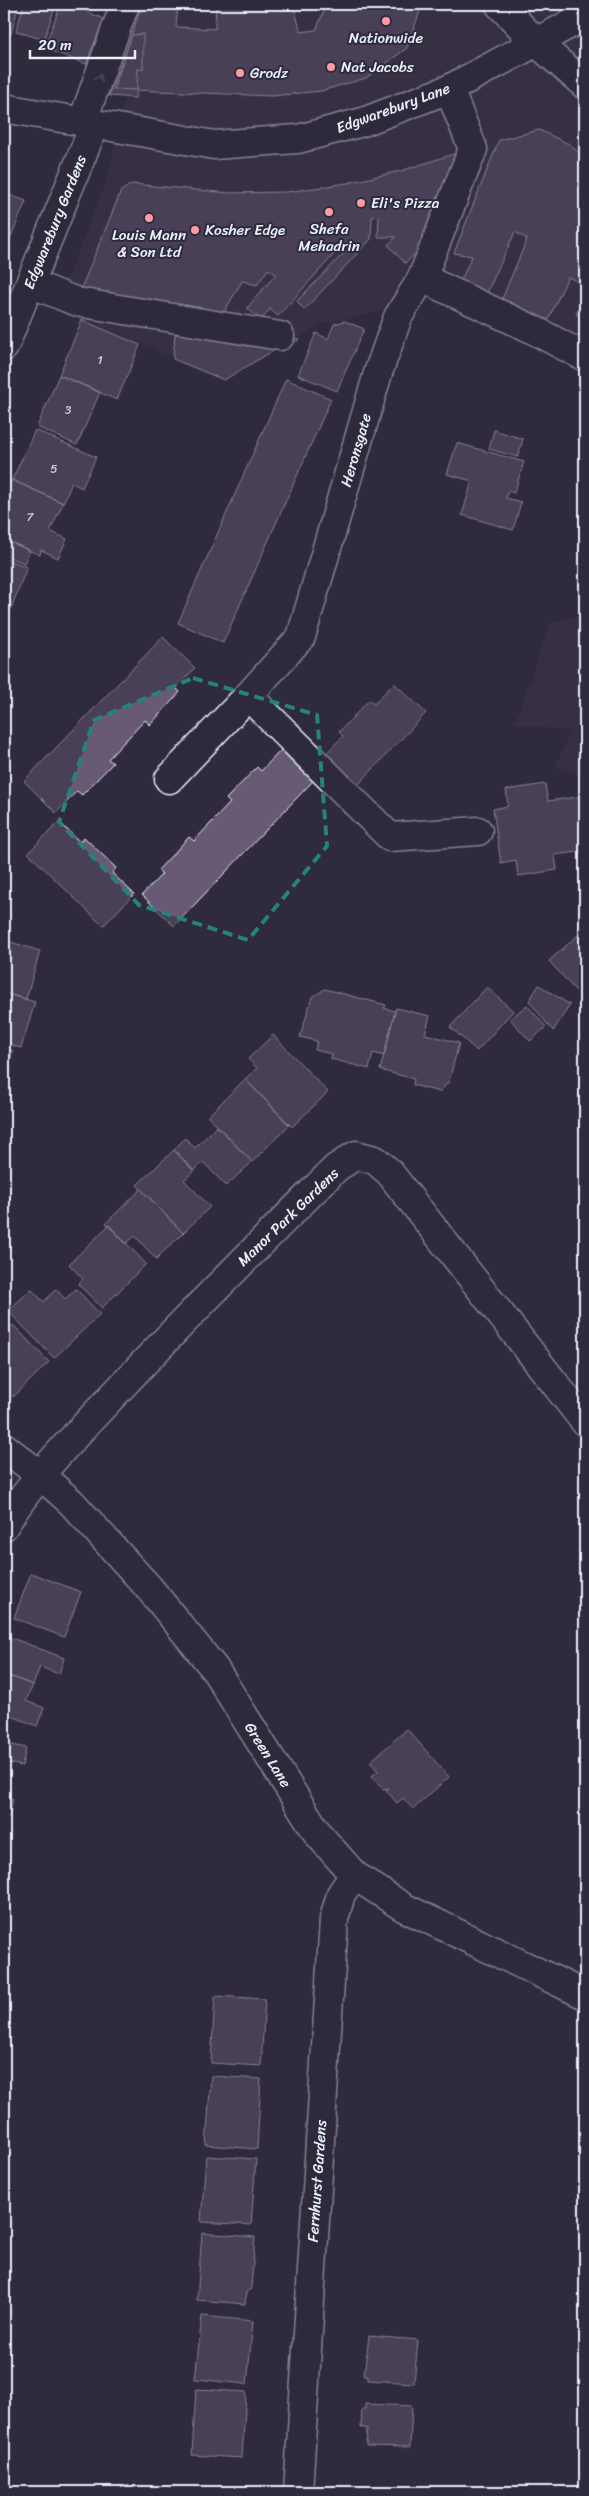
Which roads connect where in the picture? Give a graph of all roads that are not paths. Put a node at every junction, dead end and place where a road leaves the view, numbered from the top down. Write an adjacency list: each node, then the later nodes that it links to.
1 (125, 4): 8 (street, Edgwarebury Gardens, one-way to 1)
2 (499, 4): 4 (street)
3 (585, 16): 4 (street, Edgwarebury Lane)
4 (536, 43): 5 (street); 6 (street, Edgwarebury Lane)
5 (585, 85)
6 (449, 89): 8 (street, Edgwarebury Lane); 9 (street, Heronsgate)
7 (4, 108): 8 (street, Edgwarebury Lane)
8 (88, 125): 10 (street, Edgwarebury Gardens)
9 (422, 278): 13 (street); 14 (street, Heronsgate)
10 (30, 283): 11 (street); 12 (street, Edgwarebury Gardens)
11 (280, 336)
12 (4, 347)
13 (585, 357)
14 (248, 696): 15 (street, Heronsgate); 16 (street)
15 (168, 779)
16 (478, 831)
17 (585, 1422): 19 (street, Manor Park Gardens)
18 (4, 1447): 19 (street, Green Lane)
19 (40, 1475): 20 (street, Manor Park Gardens); 21 (street, Green Lane)
20 (4, 1526)
21 (354, 1875): 22 (street, Green Lane); 23 (street, Fernhurst Gardens)
22 (585, 1996)
23 (298, 2492)

